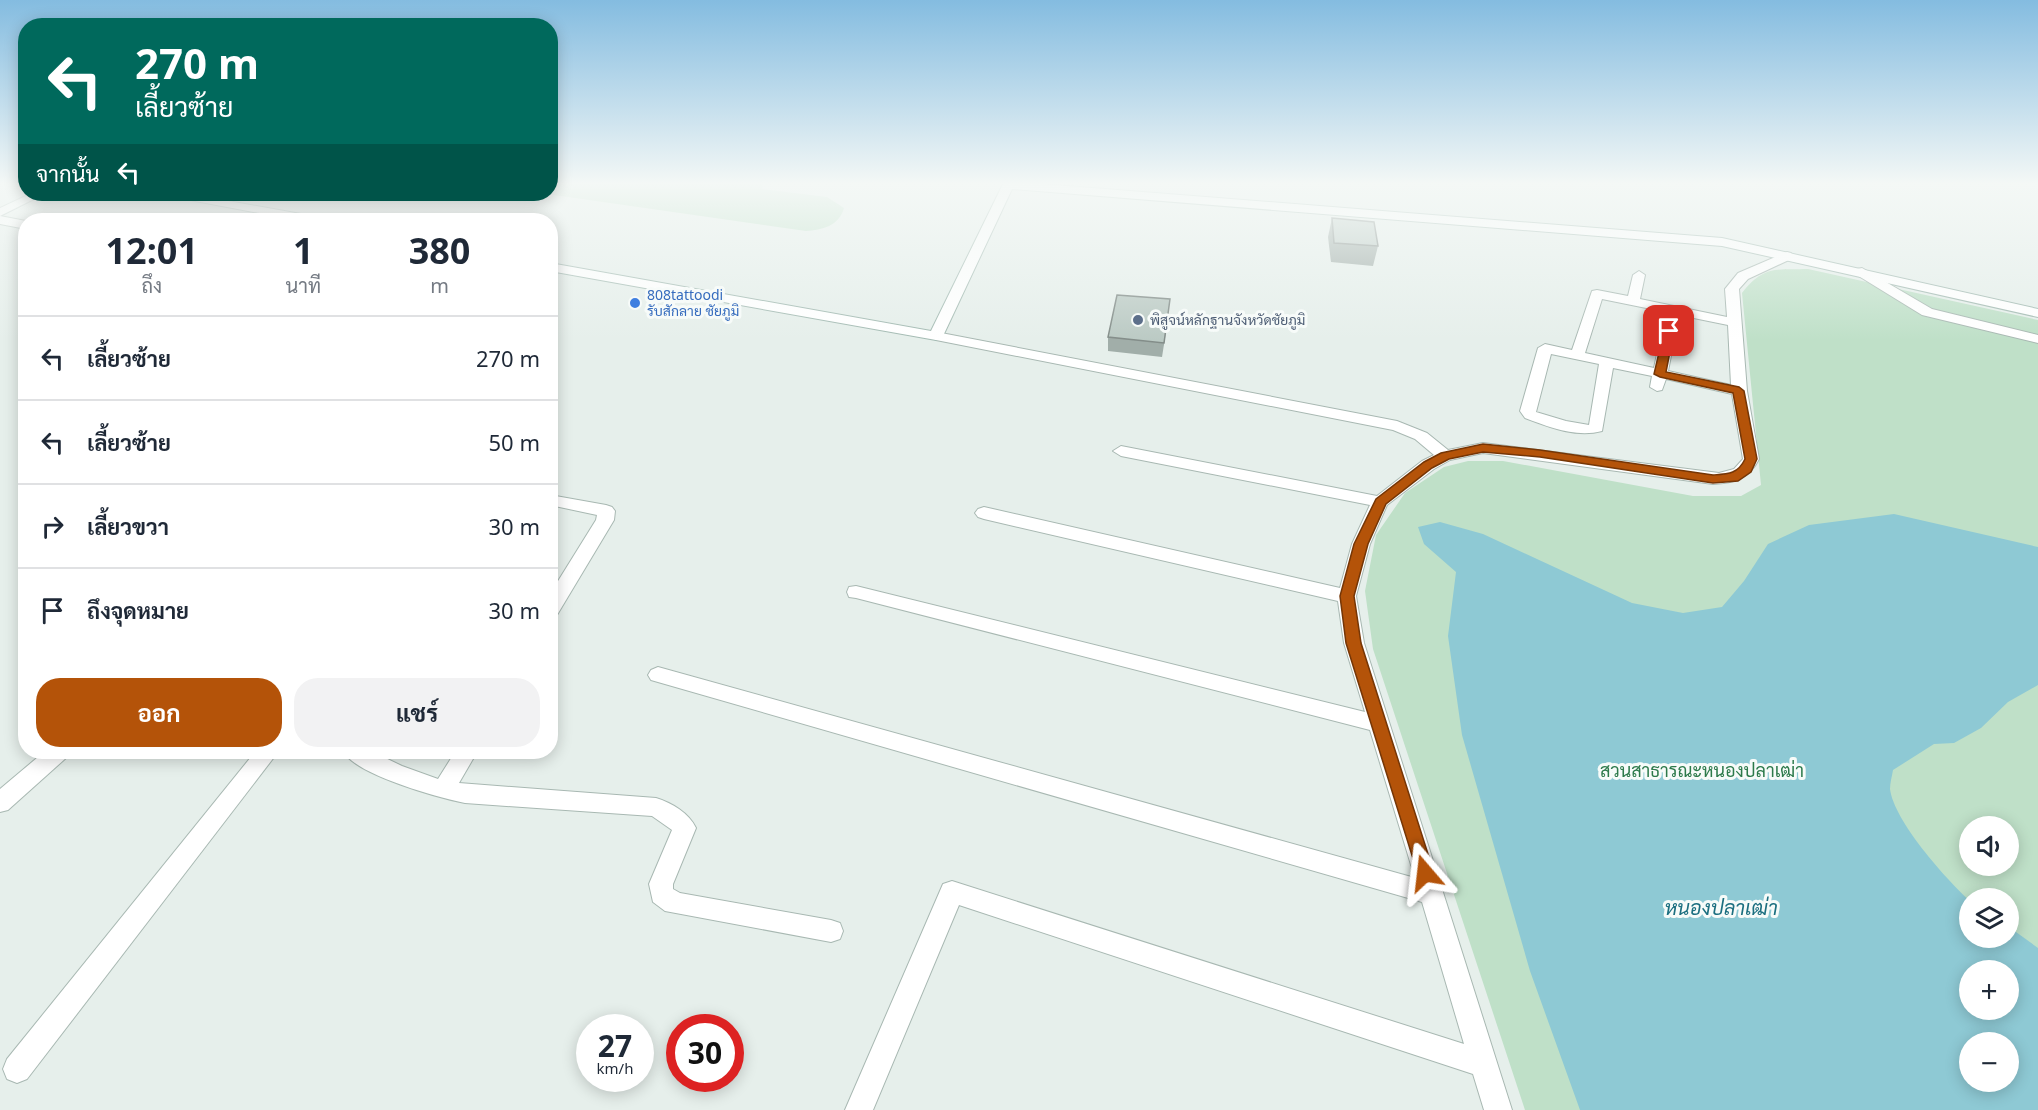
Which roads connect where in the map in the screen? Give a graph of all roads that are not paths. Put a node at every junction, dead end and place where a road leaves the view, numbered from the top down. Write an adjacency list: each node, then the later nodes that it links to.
1 (984, 236): 11 (street)
2 (1658, 236): 3 (street)
3 (1787, 256): 5 (street); 10 (street)
4 (558, 268): 11 (street)
5 (1862, 272): 9 (street); 12 (street)
6 (1639, 275): 7 (street)
7 (1633, 302): 8 (street); 13 (street)
8 (1673, 310): 10 (street); 15 (street)
9 (2038, 313)
10 (1733, 322): 16 (street)
11 (936, 336): 18 (street)
12 (2038, 339)
13 (1577, 356): 14 (street); 14 (street)
14 (1607, 363): 15 (street)
15 (1659, 380): 16 (street)
16 (1739, 391): 18 (street)
17 (1121, 451): 20 (street)
18 (1445, 456): 20 (street)
19 (558, 502): 24 (street)
20 (1380, 502): 23 (street)
21 (984, 513): 23 (street)
22 (856, 592): 26 (street)
23 (1347, 596): 26 (street)
24 (558, 597)
25 (658, 675): 33 (street)
26 (1379, 724): 33 (street)
27 (50, 759): 32 (street)
28 (261, 759): 36 (street)
29 (369, 759): 31 (street)
30 (462, 759): 31 (street)
31 (443, 790): 34 (street)
32 (0, 803)
33 (1432, 894): 35 (street)
34 (831, 931)
35 (1485, 1064): 37 (street); 38 (street)
36 (17, 1069)
37 (859, 1110)
38 (1498, 1110)

